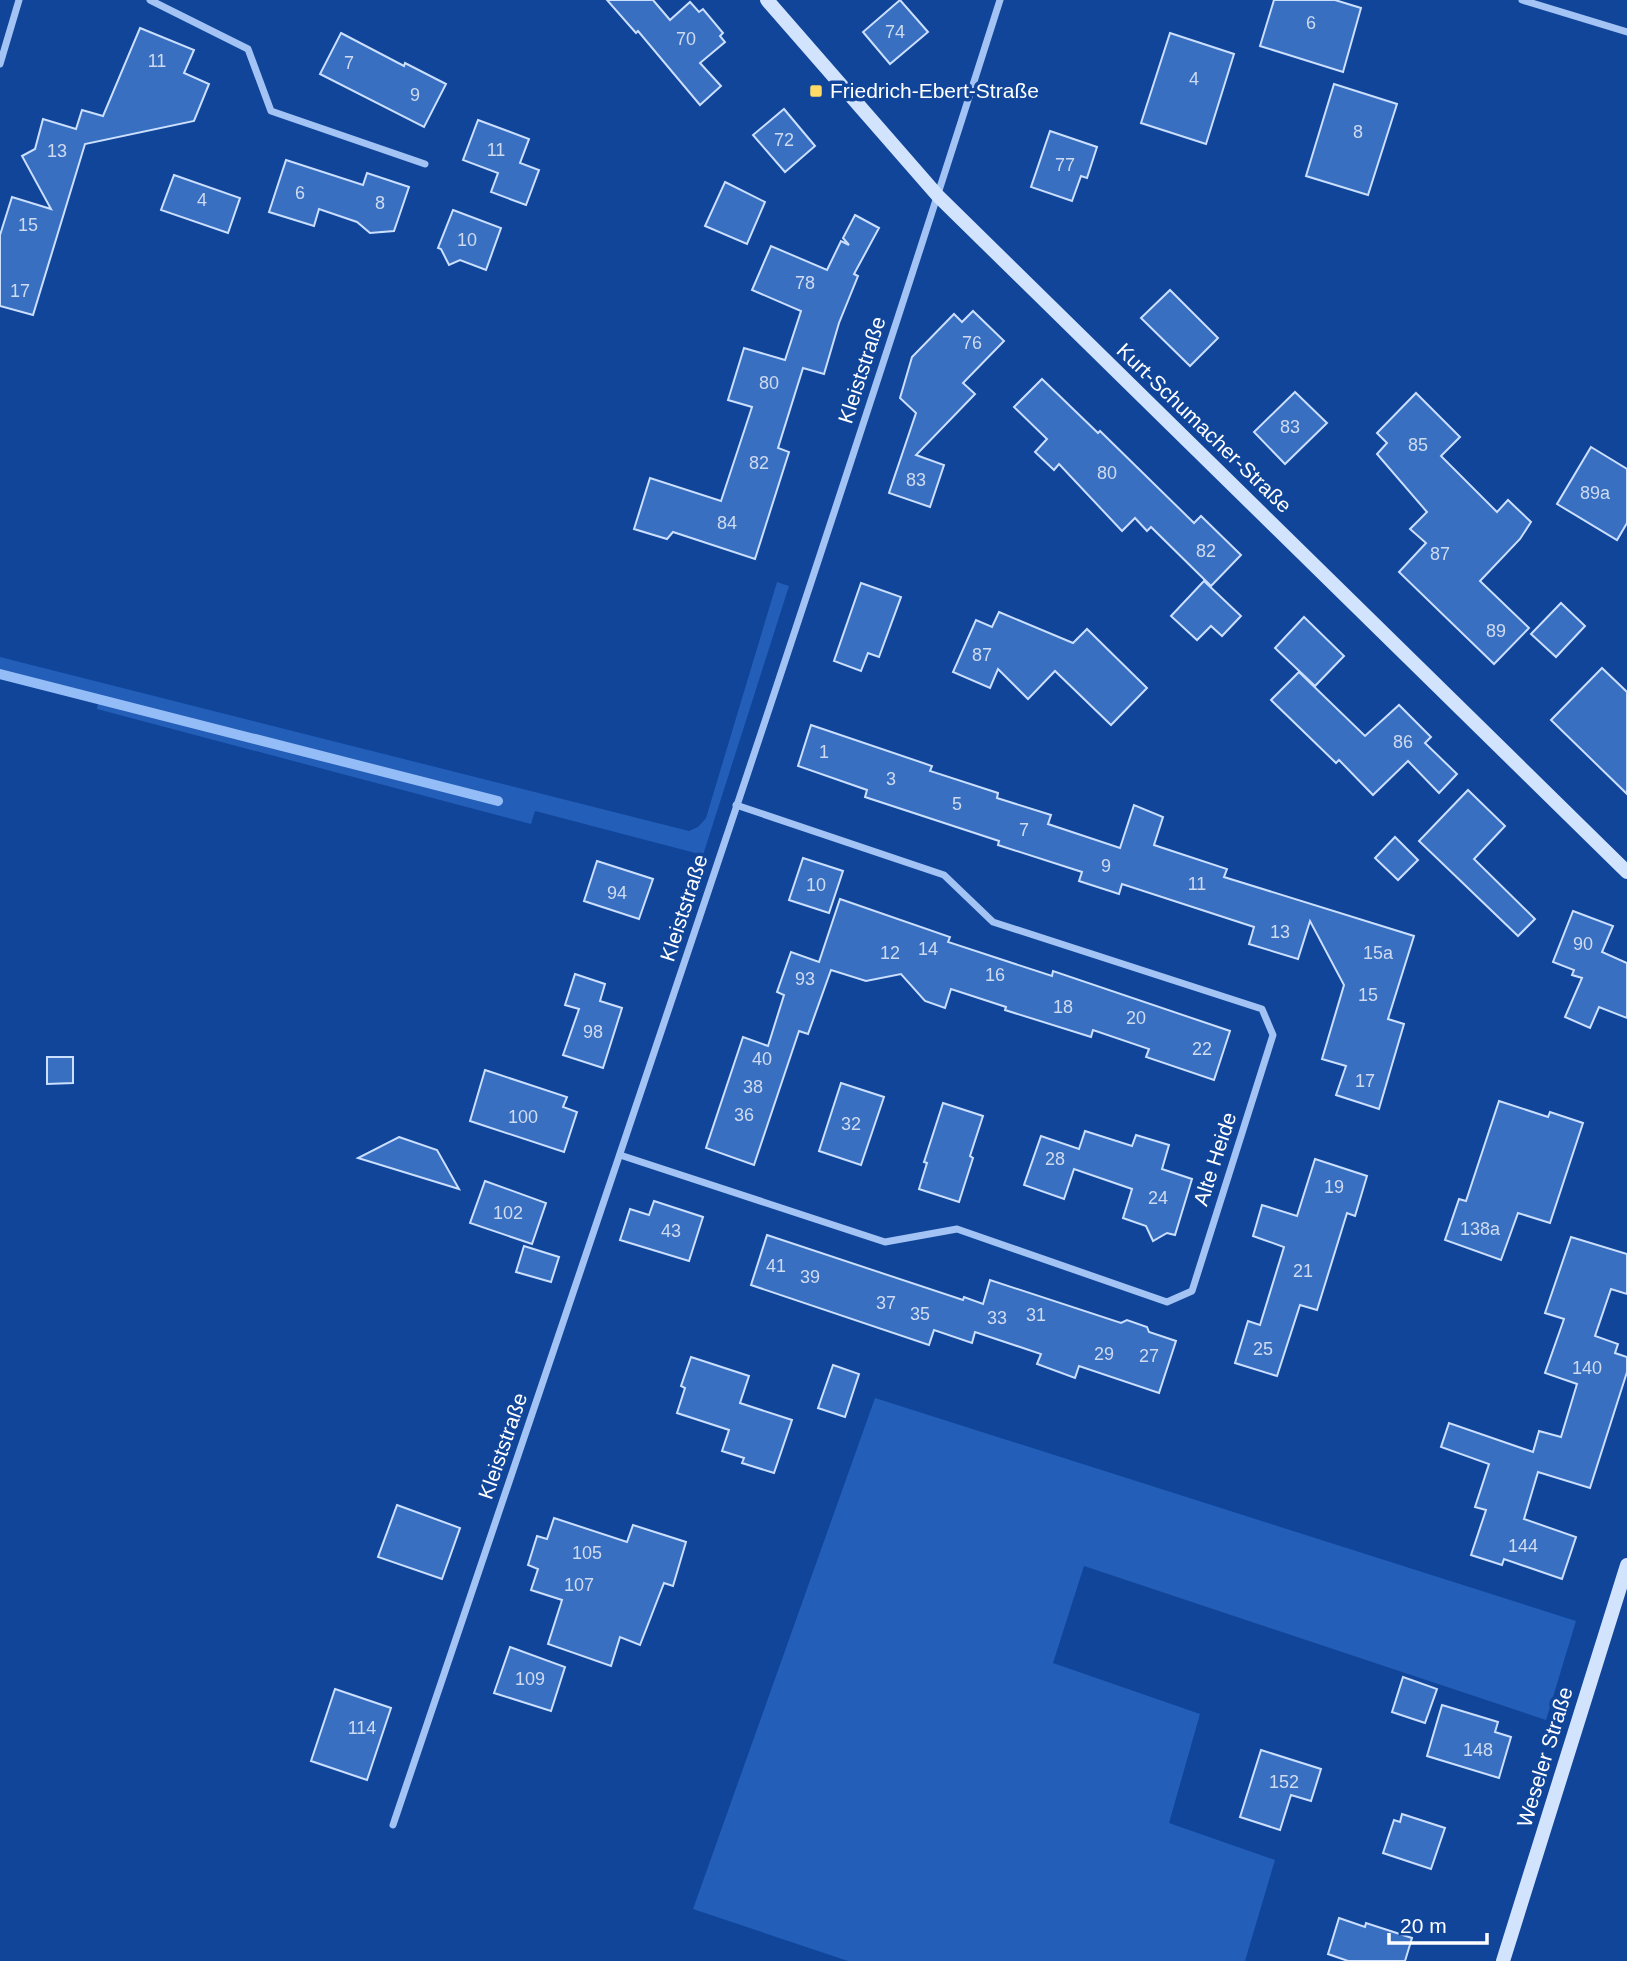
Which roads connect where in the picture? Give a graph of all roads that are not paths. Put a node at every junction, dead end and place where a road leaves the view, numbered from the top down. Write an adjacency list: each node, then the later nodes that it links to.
1 (19, 0): 8 (street)
2 (150, 0): 9 (street)
3 (767, 0): 10 (street, Kurt-Schumacher-Straße)
4 (1000, 0): 10 (street, Kleiststraße)
5 (1522, 0): 6 (street)
6 (1547, 4): 7 (street)
7 (1627, 32)
8 (0, 64)
9 (425, 164)
10 (938, 196): 11 (street, Kleiststraße); 12 (street, Kurt-Schumacher-Straße)
11 (736, 805): 13 (street, Kleiststraße); 13 (street, Alte Heide)
12 (1627, 872)
13 (620, 1155): 15 (street, Kleiststraße)
14 (1627, 1565): 16 (street, Weseler Straße)
15 (393, 1825)
16 (1503, 1961)

